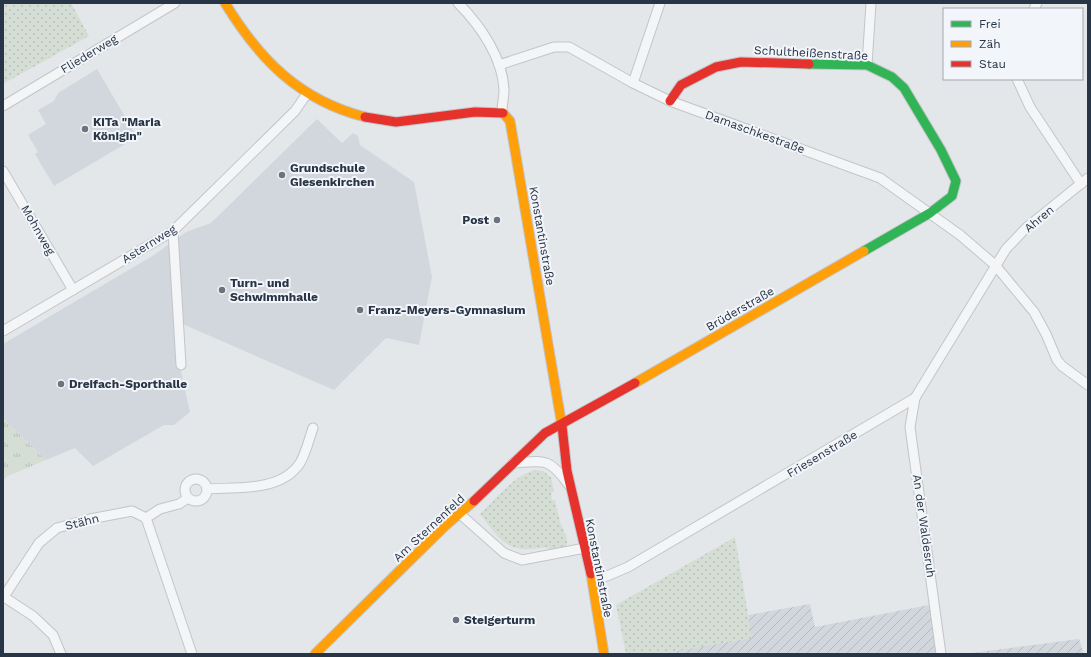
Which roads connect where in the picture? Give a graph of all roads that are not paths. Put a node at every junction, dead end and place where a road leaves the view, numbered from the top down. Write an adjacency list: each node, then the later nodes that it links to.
1 (175, 3): 12 (street, Fliederweg)
2 (225, 3): 10 (street)
3 (458, 3): 6 (street)
4 (660, 3): 9 (street)
5 (871, 3): 7 (street)
6 (499, 65): 9 (street, Damaschkestraße); 13 (street)
7 (868, 65): 11 (street, Schultheißenstraße); 16 (street, Schultheißenstraße)
8 (1017, 80): 15 (street)
9 (633, 83): 11 (street, Damaschkestraße)
10 (306, 95): 13 (street); 17 (street, Asternweg)
11 (670, 101): 16 (street, Damaschkestraße)
12 (3, 106)
13 (502, 112): 24 (street, Konstantinstraße)
14 (3, 171): 19 (street, Mohnweg)
15 (1085, 181): 18 (street, Ahren)
16 (930, 213): 18 (street, Damaschkestraße); 24 (street, Brüderstraße)
17 (173, 231): 19 (street, Asternweg); 21 (street)
18 (994, 265): 22 (street, Damaschkestraße); 23 (street, Friesenstraße)
19 (73, 290): 20 (street, Asternweg)
20 (3, 331)
21 (181, 364)
22 (1088, 385)
23 (915, 398): 33 (street, Friesenstraße); 39 (street, An der Waldesruh)
24 (562, 424): 26 (street, Am Sternenfeld); 27 (street, Konstantinstraße)
25 (313, 428): 28 (street)
26 (513, 463): 27 (street, Konstantinstraße); 30 (street, Am Sternenfeld)
27 (570, 488): 32 (street, Konstantinstraße)
28 (207, 489): 29 (street); 29 (street)
29 (188, 498): 31 (street)
30 (460, 514): 32 (street); 37 (street, Am Sternenfeld)
31 (146, 518): 34 (street, Stähn); 36 (street)
32 (585, 548): 33 (street, Konstantinstraße)
33 (592, 579): 38 (street, Konstantinstraße)
34 (3, 597): 35 (street, Stähn)
35 (61, 654)
36 (192, 654)
37 (315, 654)
38 (604, 654)
39 (941, 654)

